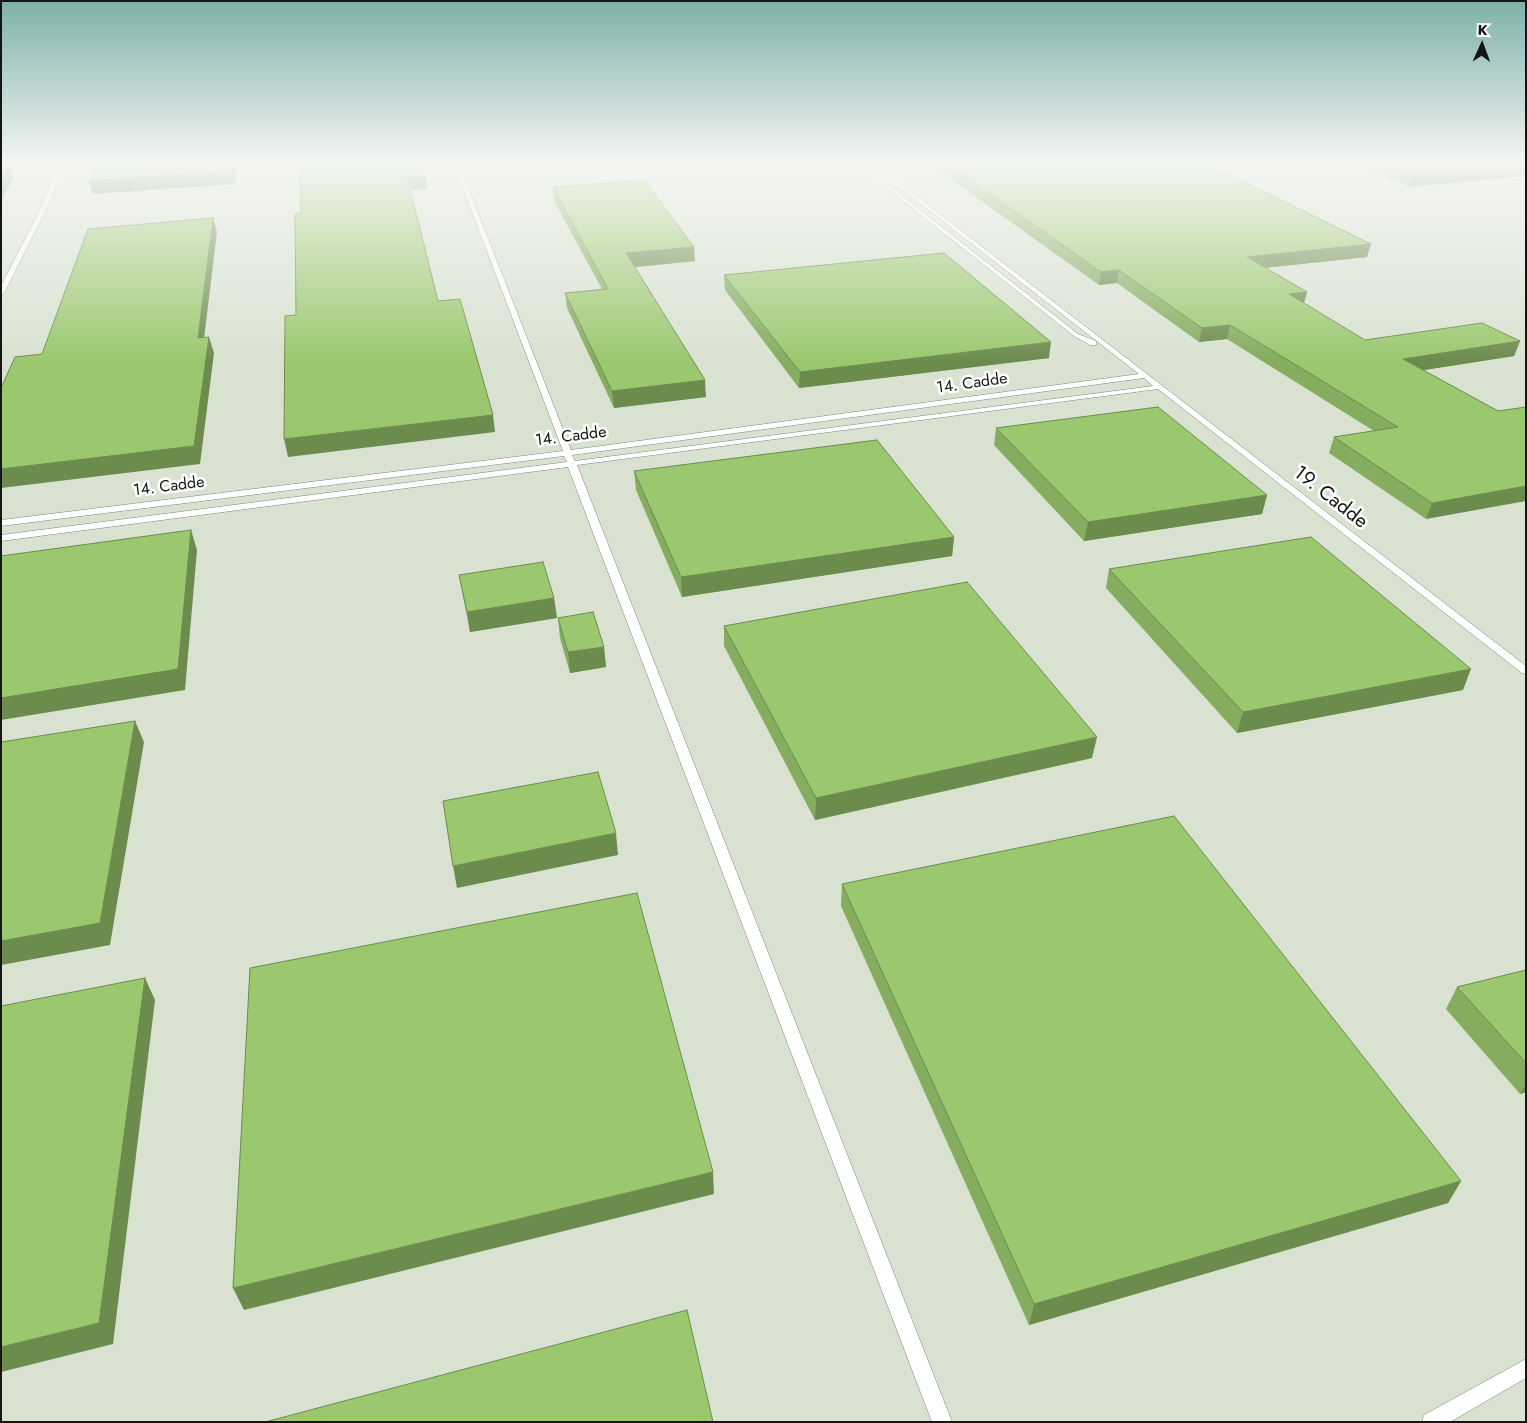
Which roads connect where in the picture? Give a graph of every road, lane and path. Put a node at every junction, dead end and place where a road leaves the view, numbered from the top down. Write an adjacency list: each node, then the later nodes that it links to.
1 (34, 228): 5 (lane)
2 (482, 228): 9 (lane)
3 (940, 228): 6 (lane, 19. Cadde)
4 (954, 228): 6 (lane, 19. Cadde)
5 (1, 293)
6 (1112, 352): 7 (lane, 19. Cadde)
7 (1144, 376): 8 (lane, 19. Cadde); 9 (lane, 14. Cadde)
8 (1159, 388): 9 (lane); 12 (lane, 19. Cadde)
9 (571, 459): 10 (lane, 14. Cadde); 11 (lane); 14 (lane)
10 (1, 523)
11 (1, 538)
12 (1526, 671)
13 (1526, 1368): 15 (lane)
14 (942, 1422)
15 (1431, 1422)

